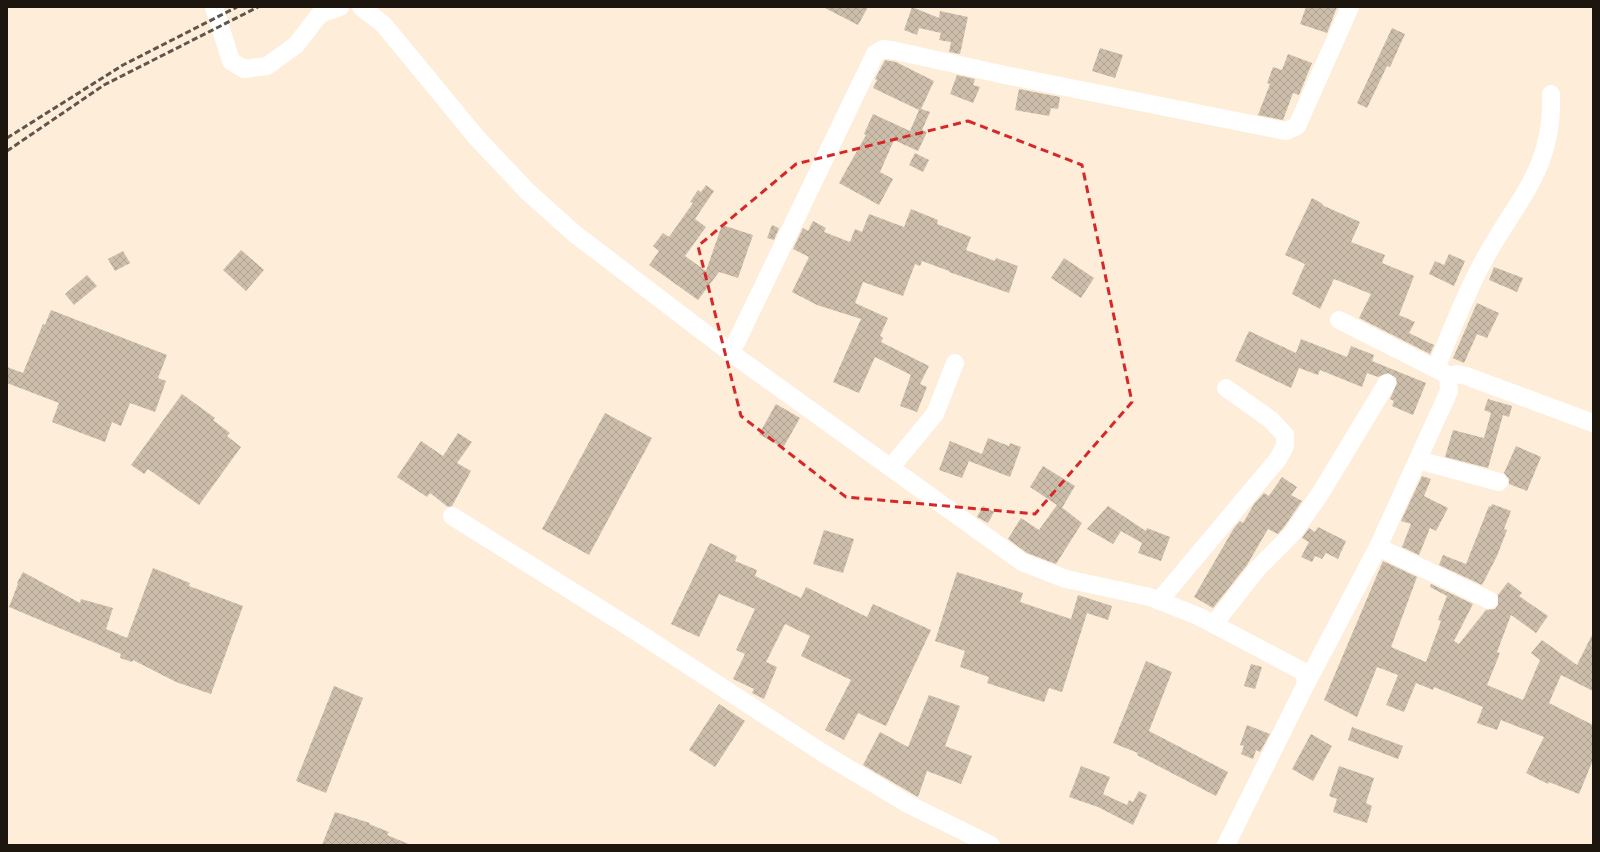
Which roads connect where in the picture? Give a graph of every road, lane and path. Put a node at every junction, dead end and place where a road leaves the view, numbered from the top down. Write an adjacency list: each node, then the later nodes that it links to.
1 (214, 7): 2 (street)
2 (340, 7)
3 (361, 7): 7 (street)
4 (1350, 7): 7 (street)
5 (1551, 94): 9 (street)
6 (1339, 320): 9 (street)
7 (731, 353): 14 (street)
8 (955, 363): 14 (street)
9 (1442, 372): 12 (street); 13 (street)
10 (1387, 383): 20 (street)
11 (1226, 388): 19 (street)
12 (1593, 423)
13 (1418, 460): 15 (street); 17 (street)
14 (891, 467): 19 (street)
15 (1499, 482)
16 (452, 516): 22 (street)
17 (1378, 547): 18 (street); 21 (street)
18 (1489, 600)
19 (1159, 601): 20 (street)
20 (1214, 624): 21 (street)
21 (1306, 684): 23 (street)
22 (991, 845)
23 (1226, 845)

